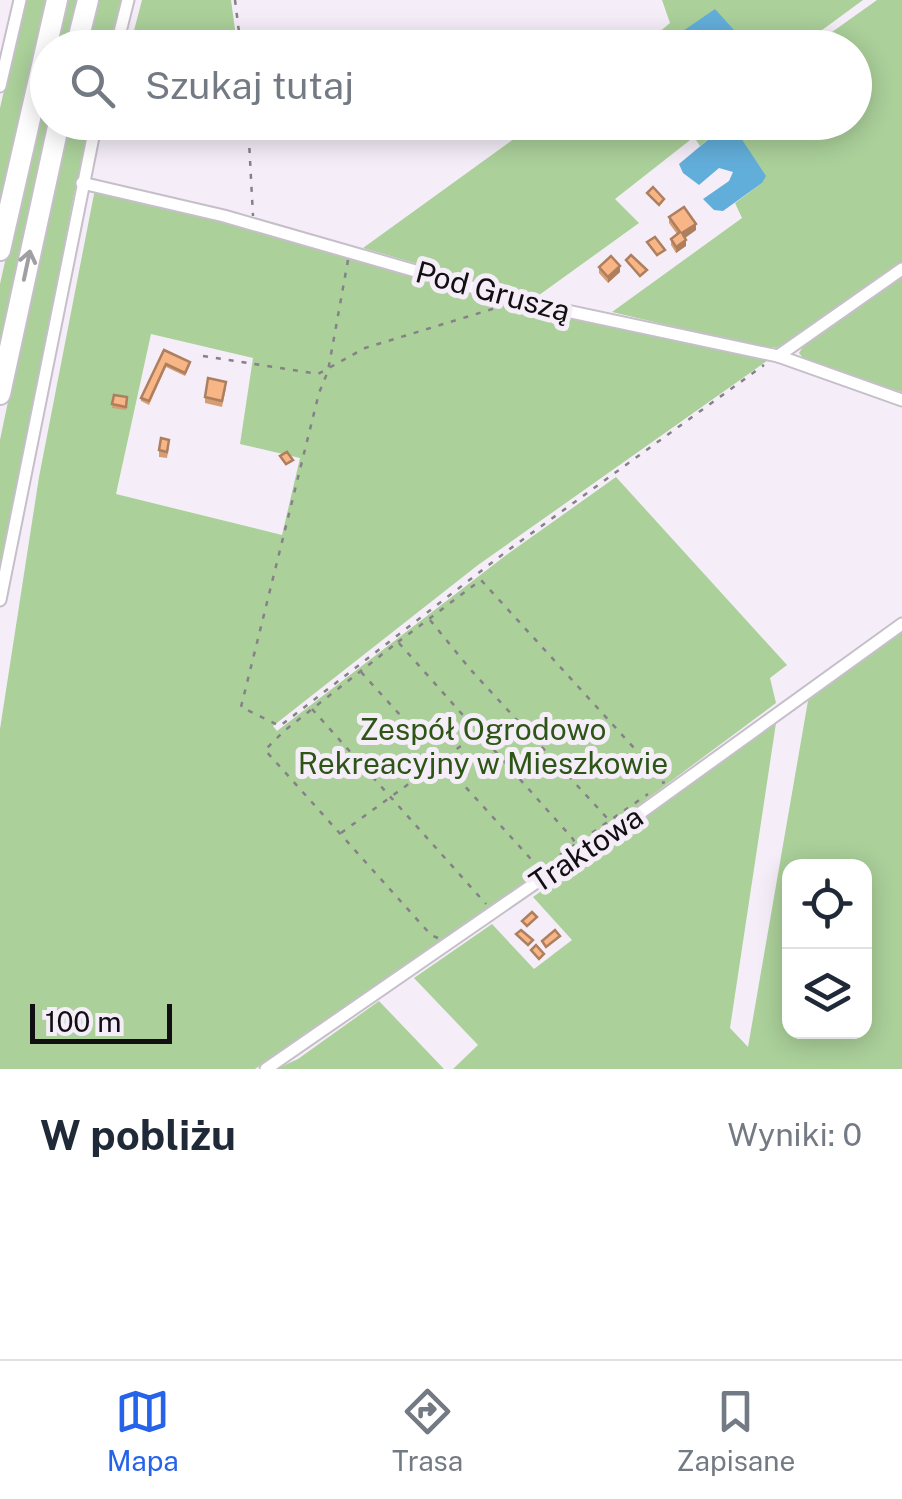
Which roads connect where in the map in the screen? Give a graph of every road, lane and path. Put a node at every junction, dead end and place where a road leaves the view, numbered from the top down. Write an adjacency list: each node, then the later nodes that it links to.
1 (20, 0): 10 (street)
2 (58, 0): 6 (highway)
3 (88, 0): 7 (highway)
4 (128, 0): 8 (street)
5 (235, 0): 9 (path)
6 (51, 30)
7 (80, 30)
8 (120, 30)
9 (239, 30)
10 (0, 86)
11 (30, 121): 17 (highway)
12 (55, 140): 24 (highway, one-way to 12)
13 (92, 140): 15 (street)
14 (249, 140): 16 (path)
15 (82, 182): 16 (street, Pod Gruszą); 26 (street)
16 (254, 225): 18 (street, Pod Gruszą)
17 (0, 250)
18 (350, 250): 20 (street, Pod Gruszą); 23 (path)
19 (902, 269): 22 (street)
20 (520, 301): 22 (street, Pod Gruszą); 23 (path)
21 (203, 356): 23 (path)
22 (778, 356): 23 (path); 25 (street, Pod Gruszą)
23 (328, 371)
24 (0, 394)
25 (902, 400)
26 (0, 600)
27 (429, 619): 29 (path); 35 (path); 35 (path)
28 (902, 624): 42 (street, Traktowa)
29 (398, 642): 30 (path); 32 (path)
30 (360, 671): 31 (path); 33 (path)
31 (312, 709): 34 (path); 36 (path)
32 (479, 733): 33 (path); 37 (path)
33 (441, 760): 34 (path); 39 (path)
34 (390, 797): 36 (path); 40 (path)
35 (609, 820): 37 (path)
36 (340, 834): 41 (path)
37 (575, 844): 38 (path)
38 (552, 860)
39 (540, 869)
40 (488, 905)
41 (440, 938)
42 (266, 1069)

